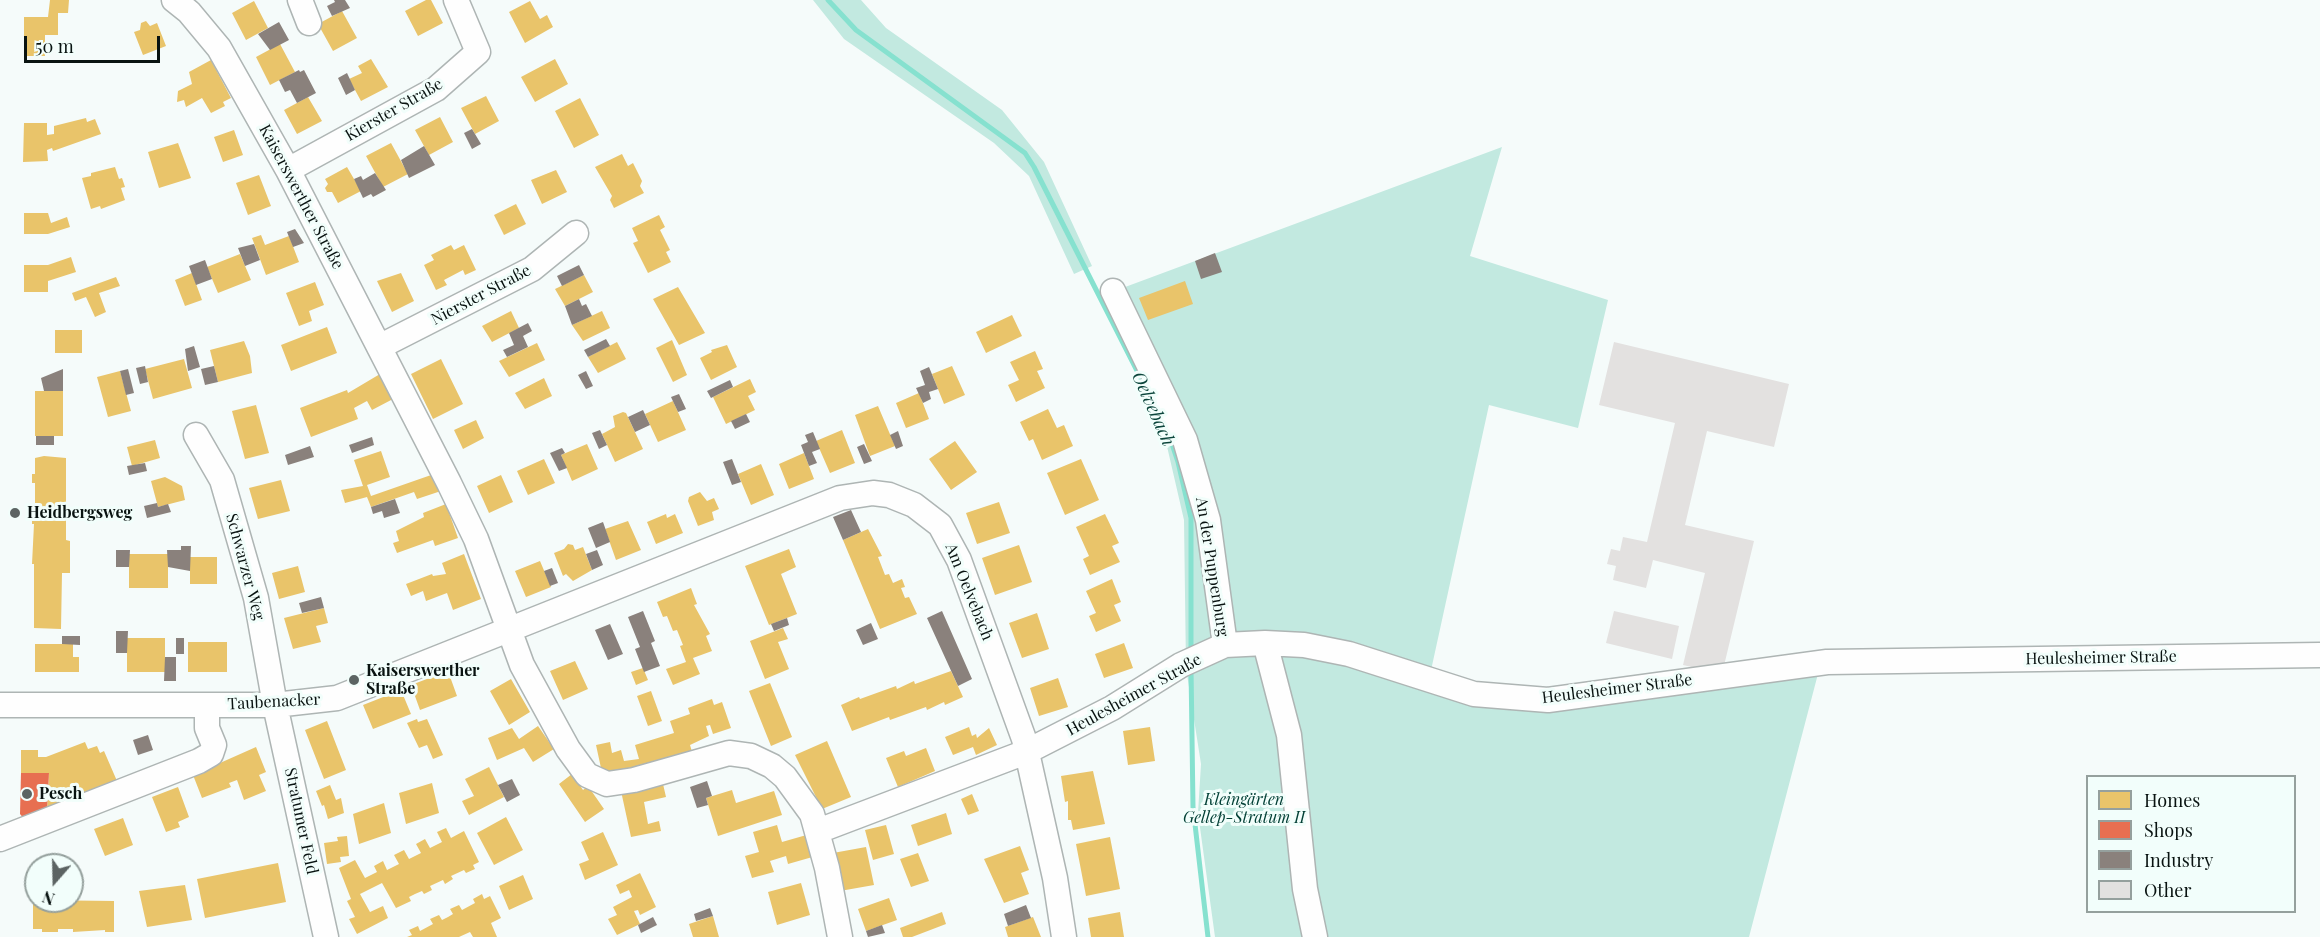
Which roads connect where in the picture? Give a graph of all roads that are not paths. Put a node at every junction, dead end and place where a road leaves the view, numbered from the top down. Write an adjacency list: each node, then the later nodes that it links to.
1 (300, 0): 4 (street)
2 (456, 0): 5 (street, Kierster Straße)
3 (189, 4): 5 (street, Kaiserswerther Straße)
4 (309, 23)
5 (288, 170): 8 (street, Kaiserswerther Straße)
6 (576, 233): 8 (street, Nierster Straße)
7 (1113, 291): 12 (street, An der Puppenburg)
8 (379, 347): 10 (street, Kaiserswerther Straße)
9 (196, 435): 16 (street, Schwarzer Weg)
10 (509, 632): 16 (street, Taubenacker); 17 (street, Am Oelvebach); 18 (street, Kaiserswerther Straße)
11 (1265, 643): 12 (street, Heulesheimer Straße); 13 (street, Heulesheimer Straße); 23 (street)
12 (1225, 645): 17 (street, Heulesheimer Straße)
13 (2320, 655)
14 (0, 705): 15 (street, Taubenacker)
15 (207, 705): 16 (street, Taubenacker); 19 (street, Taubenacker)
16 (275, 705): 20 (street, Stratumer Feld)
17 (1026, 753): 18 (street, Heulesheimer Straße); 22 (street, Am Oelvebach)
18 (818, 831): 21 (street, Kaiserswerther Straße)
19 (0, 839)
20 (326, 937)
21 (840, 937)
22 (1064, 937)
23 (1315, 937)

